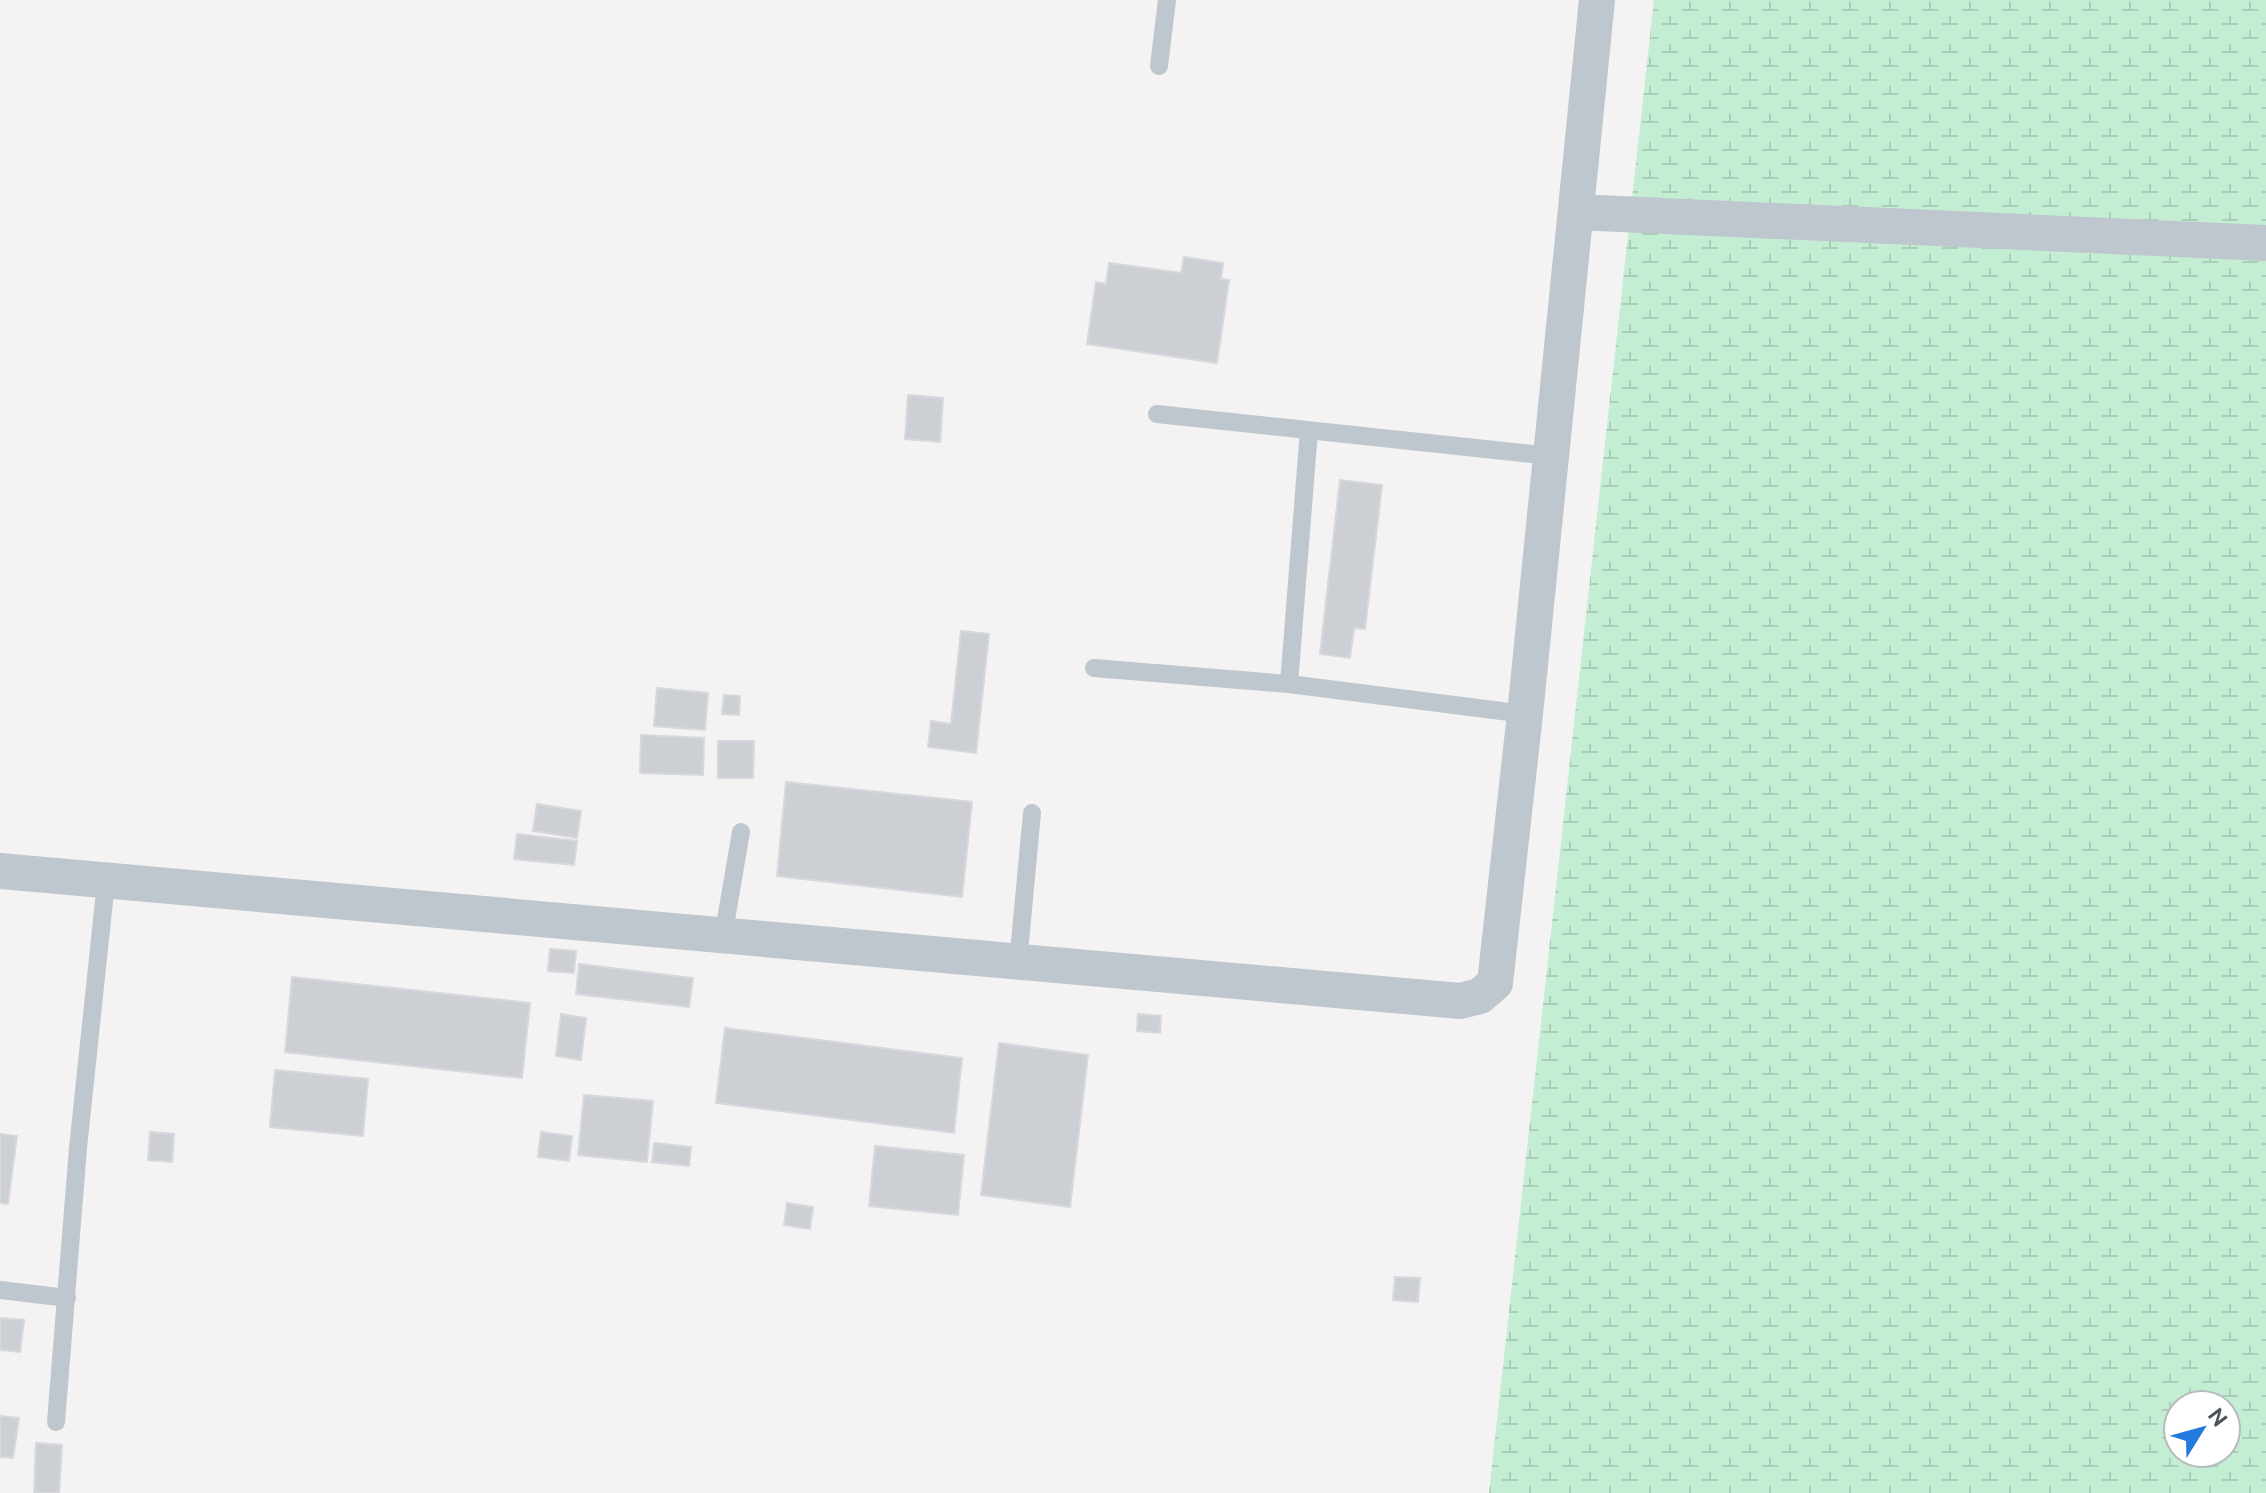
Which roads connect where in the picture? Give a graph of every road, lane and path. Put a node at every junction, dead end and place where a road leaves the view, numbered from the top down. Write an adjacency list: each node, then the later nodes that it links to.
1 (1167, 0): 3 (lane)
2 (1597, 0): 4 (street)
3 (1159, 66)
4 (1576, 212): 5 (street); 8 (street)
5 (2266, 243)
6 (1157, 414): 7 (lane)
7 (1309, 430): 8 (lane); 10 (lane)
8 (1551, 456): 11 (street)
9 (1094, 668): 10 (lane)
10 (1289, 684): 11 (lane)
11 (1525, 714): 17 (street)
12 (1032, 813): 17 (lane)
13 (741, 832): 16 (lane)
14 (0, 871): 15 (street)
15 (106, 882): 16 (street); 19 (lane)
16 (723, 937): 17 (street)
17 (1018, 963)
18 (0, 1290): 19 (lane)
19 (67, 1298): 20 (lane)
20 (56, 1422)

